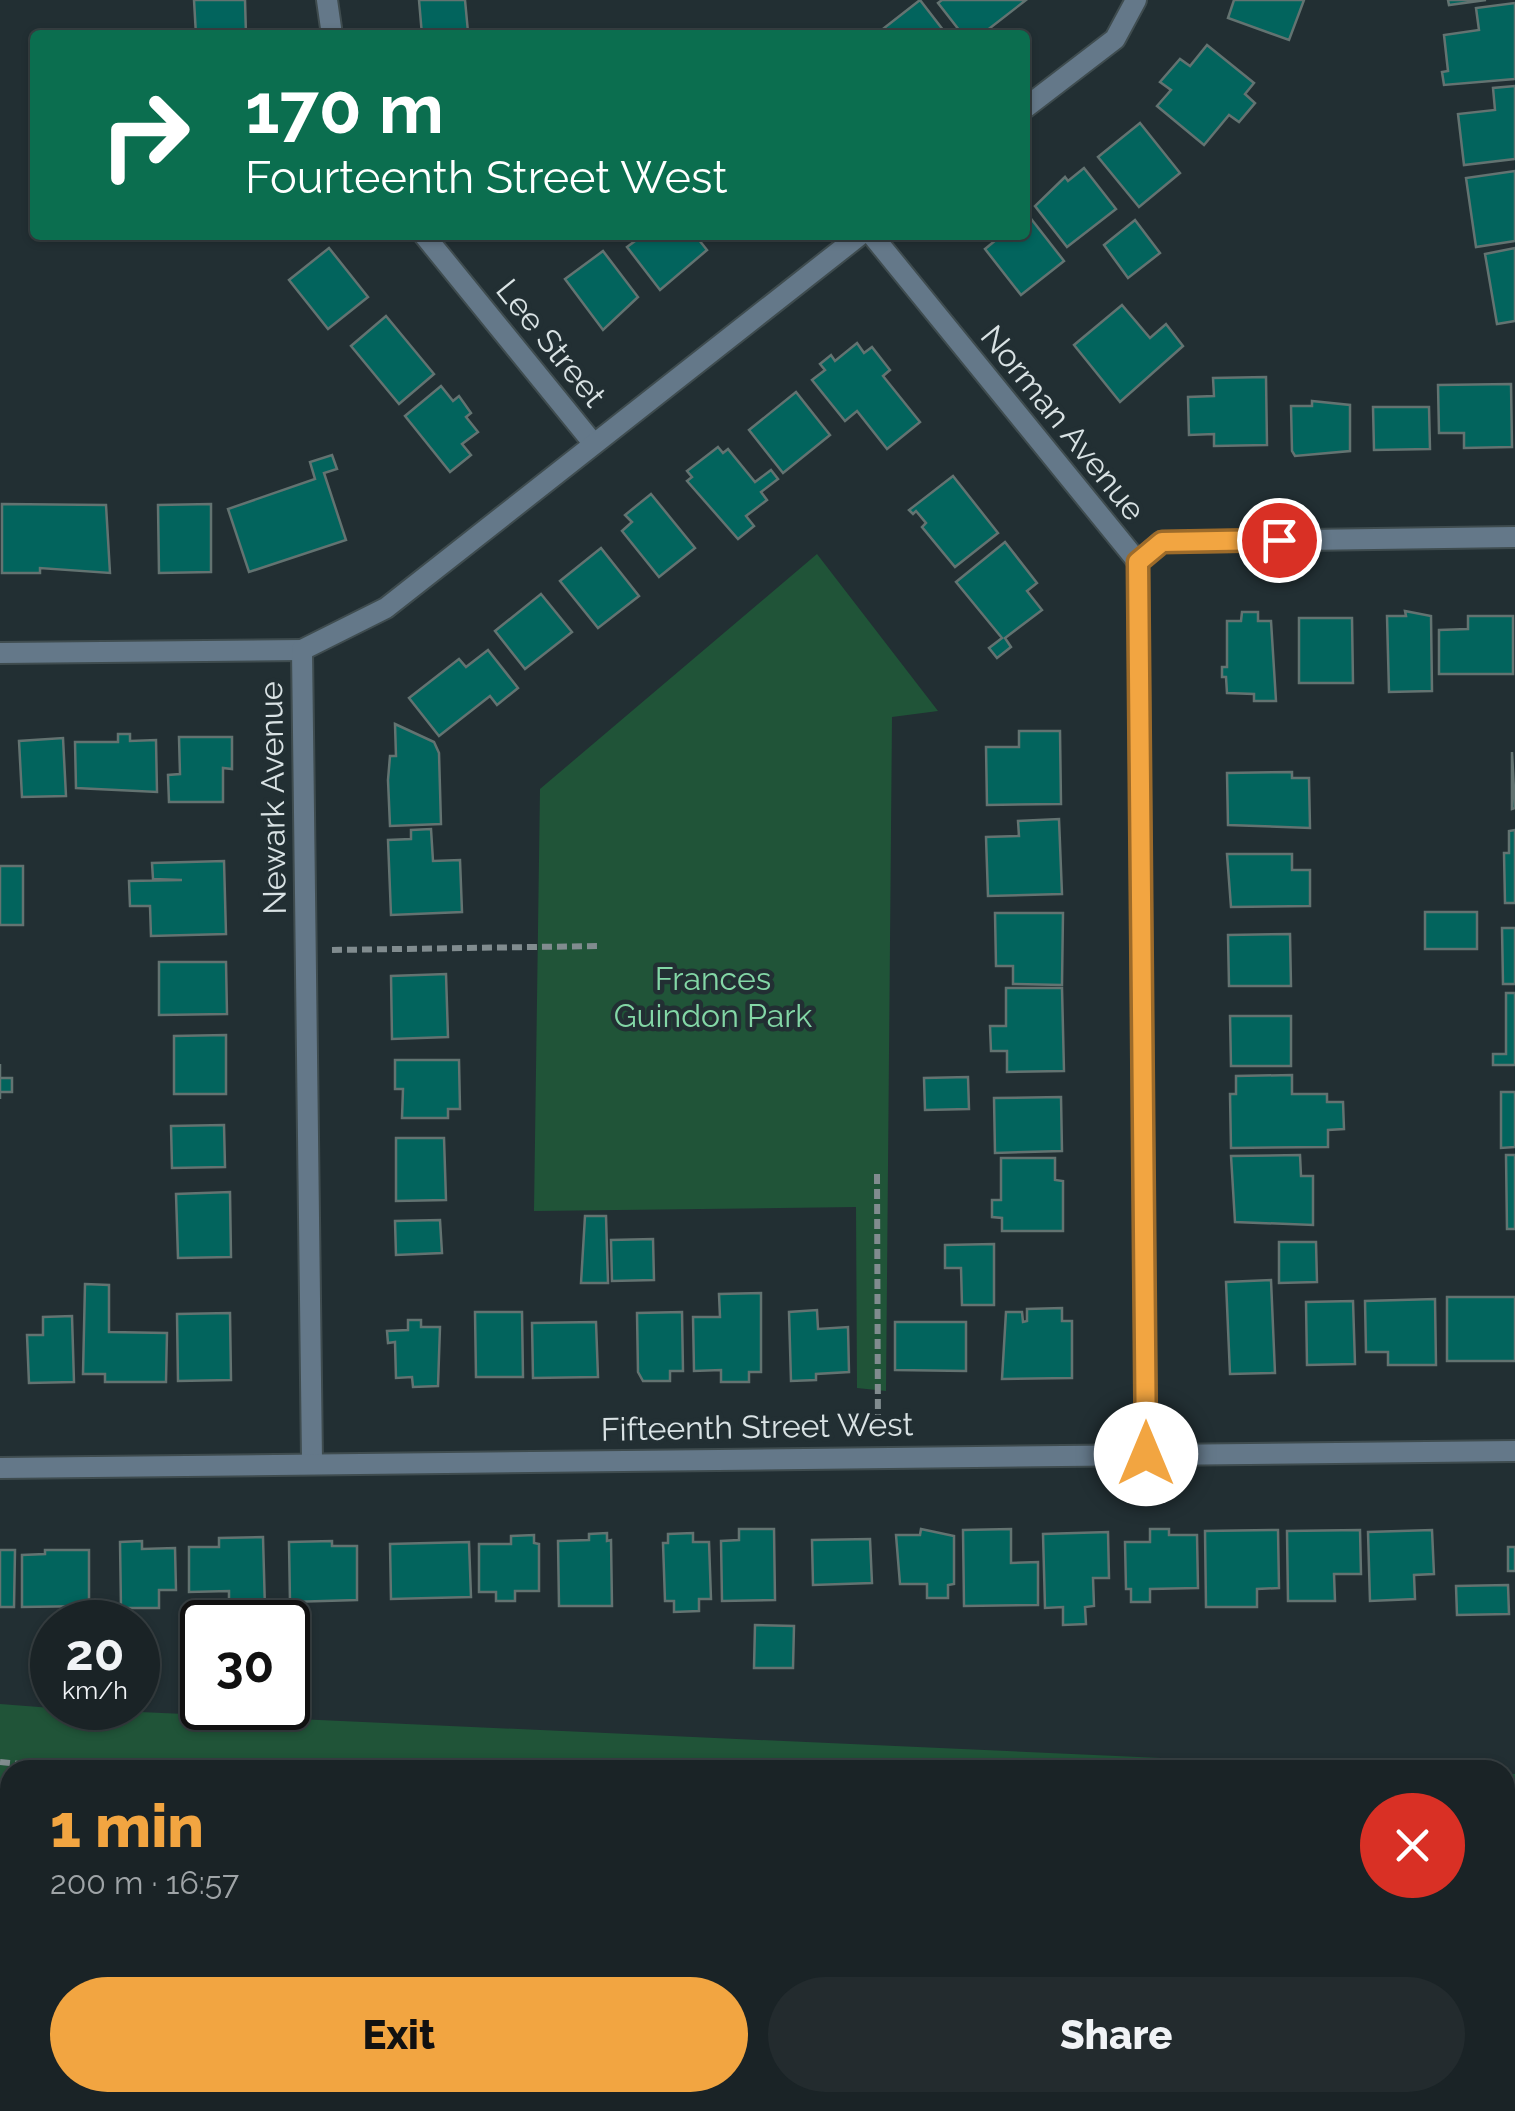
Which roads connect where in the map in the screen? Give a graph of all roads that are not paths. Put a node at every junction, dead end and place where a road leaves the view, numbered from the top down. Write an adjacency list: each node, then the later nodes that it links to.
1 (327, 0): 3 (street)
2 (1136, 0): 4 (street)
3 (331, 30)
4 (1030, 104)
5 (428, 240): 8 (street, Lee Street)
6 (854, 240): 8 (street, Newark Avenue)
7 (876, 240): 10 (street, Norman Avenue)
8 (594, 443): 11 (street, Newark Avenue)
9 (1515, 537): 10 (street)
10 (1138, 562): 14 (street, Norman Avenue)
11 (302, 650): 12 (street); 15 (street, Newark Avenue)
12 (0, 654)
13 (1515, 1451): 14 (street, Fifteenth Street West)
14 (1146, 1454): 15 (street, Fifteenth Street West)
15 (312, 1461): 16 (street, Fifteenth Street West)
16 (0, 1468)

